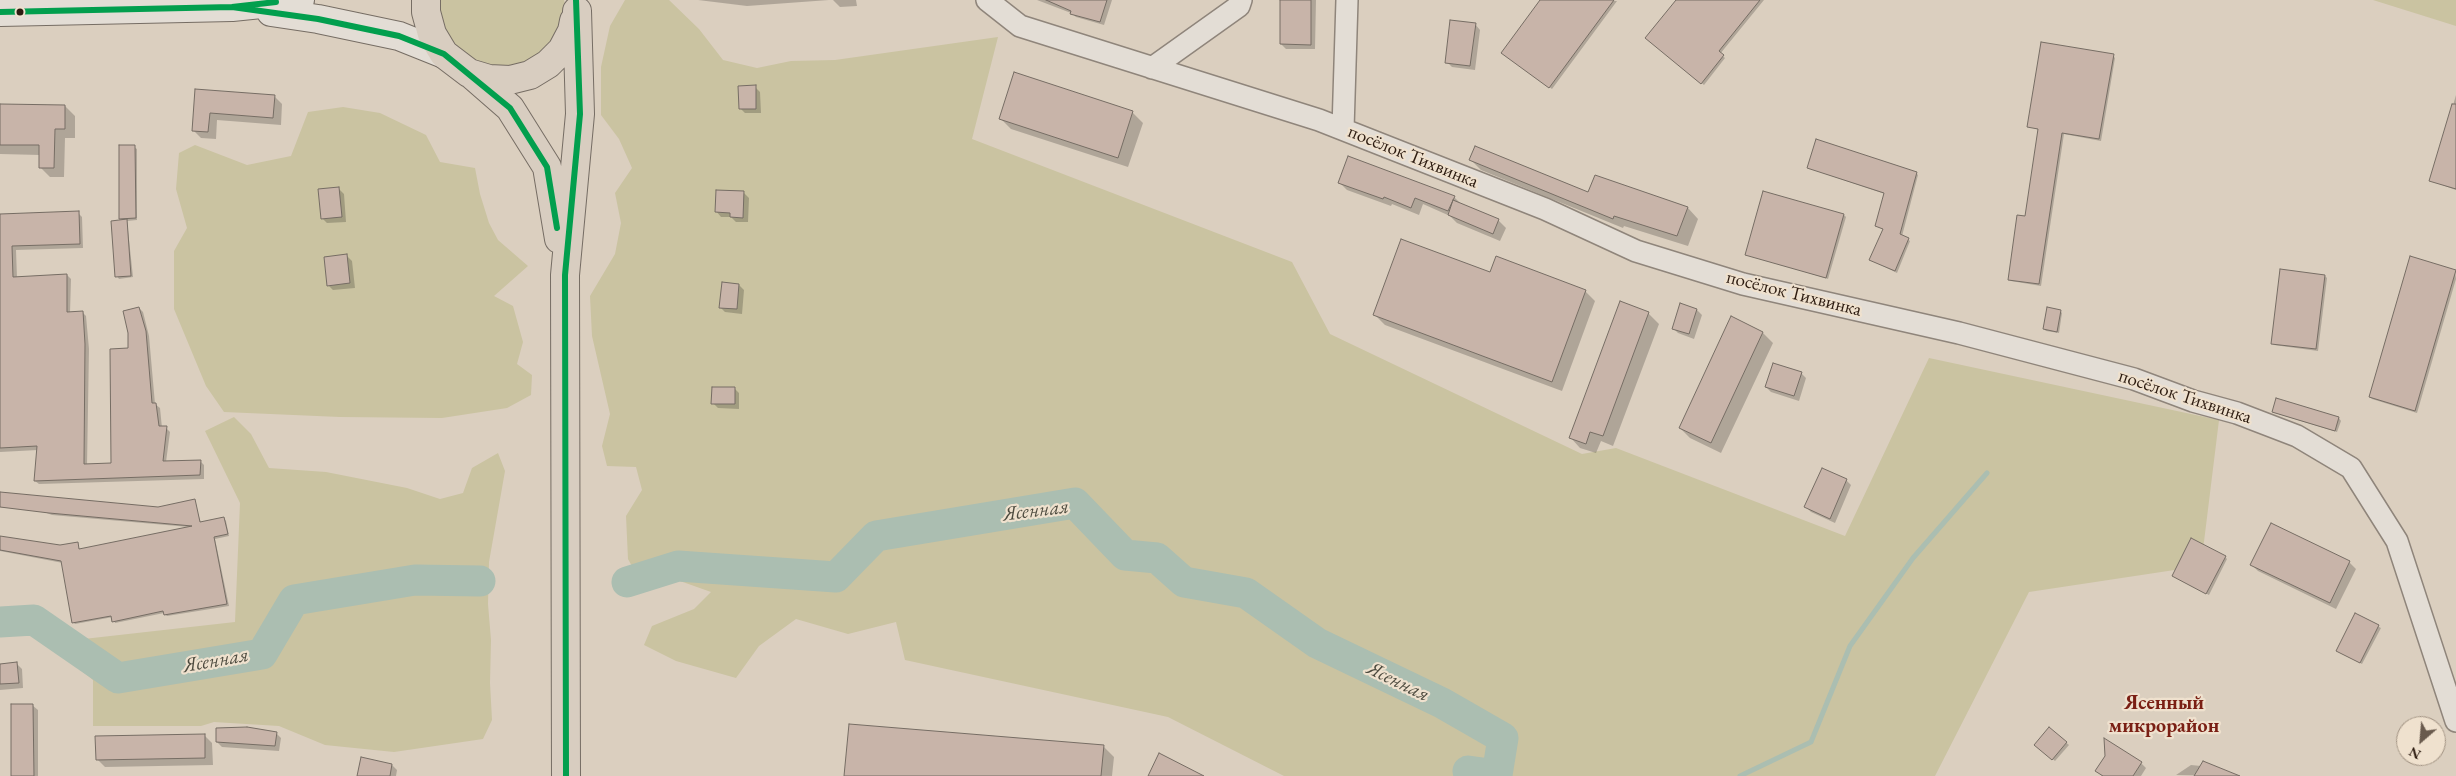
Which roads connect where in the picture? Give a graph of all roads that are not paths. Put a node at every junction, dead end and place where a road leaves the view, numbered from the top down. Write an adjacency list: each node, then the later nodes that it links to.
1 (300, 0): 7 (main road)
2 (426, 0): 9 (main road)
3 (987, 0): 10 (street, посёлок Тихвинка)
4 (1241, 0): 10 (street)
5 (1347, 0): 12 (street)
6 (576, 5): 11 (main road); 13 (main road)
7 (232, 7): 8 (main road); 9 (main road)
8 (0, 12)
9 (444, 54): 11 (main road)
10 (1152, 68): 12 (street, посёлок Тихвинка)
11 (469, 73): 13 (main road)
12 (1344, 129): 14 (street, посёлок Тихвинка)
13 (565, 275): 15 (main road)
14 (2456, 721)
15 (566, 776)

